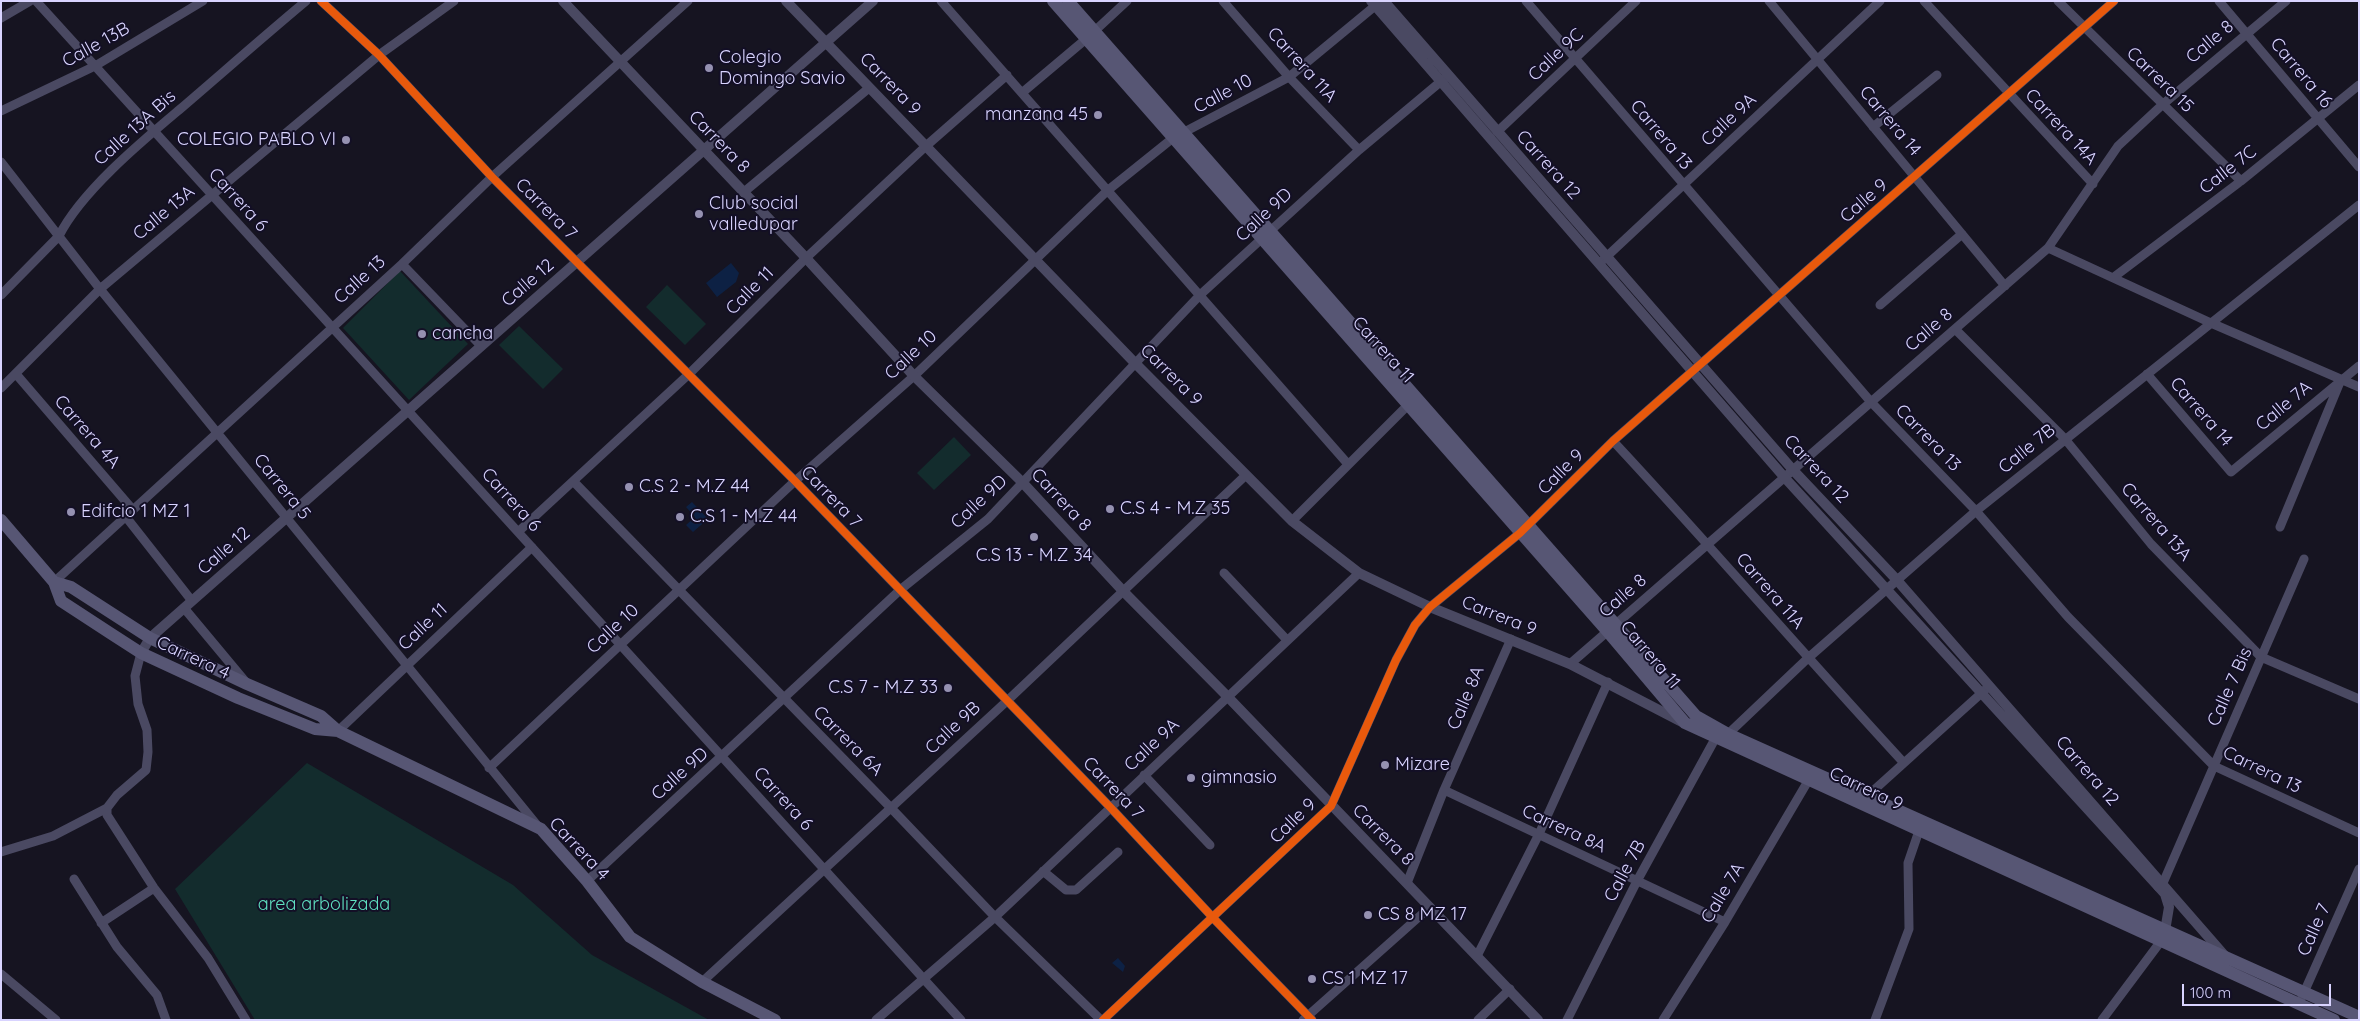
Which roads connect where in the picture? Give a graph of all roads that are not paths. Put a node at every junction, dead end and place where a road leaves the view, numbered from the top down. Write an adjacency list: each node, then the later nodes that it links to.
1 (30, 1): 26 (street)
2 (36, 1): 35 (street, Carrera 6)
3 (306, 1): 48 (street, Calle 13A Bis)
4 (321, 1): 31 (street, Carrera 7)
5 (454, 1): 31 (street, Calle 13A)
6 (563, 1): 34 (street, Carrera 8)
7 (688, 1): 34 (street, Calle 13)
8 (786, 1): 30 (street, Carrera 9)
9 (873, 1): 30 (street, Calle 12)
10 (941, 1): 36 (street)
11 (1053, 1): 29 (main road, Carrera 11)
12 (1068, 1): 29 (main road, Carrera 11)
13 (1126, 1): 29 (street)
14 (1223, 1): 38 (street, Carrera 11A)
15 (1526, 1): 32 (street, Carrera 13)
16 (1636, 1): 32 (street, Calle 9C)
17 (1769, 1): 33 (street, Carrera 14)
18 (1880, 1): 33 (street, Calle 9A)
19 (1924, 1): 43 (street, Carrera 14A)
20 (2058, 1): 27 (street, Carrera 15)
21 (2114, 1): 27 (street, Calle 9)
22 (2219, 1): 28 (street, Carrera 16)
23 (2286, 1): 28 (street, Calle 8)
24 (200, 2): 35 (street, Calle 13B)
25 (1378, 2): 38 (street, Calle 10); 39 (street, Carrera 12)
26 (1, 18)
27 (2084, 28): 43 (street, Calle 9); 44 (street, Carrera 15)
28 (2246, 33): 44 (street, Calle 8); 46 (street, Carrera 16)
29 (1090, 35): 42 (street); 50 (main road, Carrera 11)
30 (826, 42): 41 (street, Carrera 9); 52 (street, Calle 12)
31 (379, 55): 57 (street, Carrera 7); 63 (street, Calle 13A)
32 (1575, 59): 49 (street, Calle 9C); 60 (street, Carrera 13)
33 (1818, 60): 47 (street, Carrera 14); 60 (street, Calle 9A)
34 (618, 62): 52 (street, Carrera 8); 57 (street, Calle 13)
35 (95, 66): 45 (street, Calle 13B); 48 (street, Carrera 6)
36 (1007, 75): 42 (street); 51 (street, Calle 11)
37 (1936, 75): 47 (street)
38 (1289, 77): 50 (street, Calle 10); 53 (street, Carrera 11A)
39 (1445, 78): 49 (street, Carrera 12); 53 (street, Calle 9D); 73 (street, Carrera 12)
40 (2359, 86): 46 (street, Calle 7C)
41 (869, 88): 51 (street, Carrera 9); 62 (street)
42 (1023, 92): 61 (street)
43 (2010, 94): 56 (street, Calle 9); 59 (street, Carrera 14A)
44 (2162, 105): 58 (street, Carrera 15); 59 (street, Calle 8)
45 (1, 111)
46 (2319, 120): 55 (street, Carrera 16); 58 (street, Calle 7C)
47 (1873, 127): 56 (street, Carrera 14)
48 (154, 131): 63 (street, Carrera 6); 66 (street, Calle 13A Bis)
49 (1497, 132): 69 (street, Carrera 12)
50 (1178, 136): 61 (street, Calle 10); 67 (main road, Carrera 11)
51 (926, 146): 70 (street, Calle 11); 71 (street, Carrera 9)
52 (704, 150): 62 (street, Carrera 8); 72 (street, Calle 12)
53 (1359, 150): 67 (street, Calle 9D)
54 (1, 162): 66 (street, Carrera 5)
55 (2359, 167)
56 (1915, 176): 65 (street, Carrera 14); 79 (street, Calle 9)
57 (492, 177): 72 (street, Carrera 7); 74 (street, Calle 13)
58 (2241, 181): 75 (street, Calle 7C)
59 (2093, 184): 68 (street, Calle 8)
60 (1682, 186): 69 (street, Calle 9A); 79 (street, Carrera 13)
61 (1107, 191): 71 (street, Calle 10); 78 (street)
62 (744, 192): 70 (street, Carrera 8)
63 (211, 194): 77 (street, Calle 13A); 83 (street, Carrera 6)
64 (2359, 205): 82 (street, Calle 7B)
65 (1962, 234): 76 (street, Carrera 14); 81 (street)
66 (59, 236): 77 (street, Carrera 5); 80 (street, Calle 13A Bis)
67 (1266, 236): 78 (street, Calle 9D); 96 (main road, Carrera 11)
68 (2048, 248): 75 (street); 76 (street, Calle 8)
69 (1608, 256): 73 (street, Calle 9A); 88 (street, Carrera 12)
70 (806, 258): 90 (street, Calle 11); 92 (street, Carrera 8)
71 (1035, 260): 86 (street, Carrera 9); 92 (street, Calle 10)
72 (578, 262): 85 (street, Calle 12); 90 (street, Carrera 7)
73 (1600, 263): 88 (street, Carrera 12)
74 (402, 264): 83 (street, Calle 13); 85 (street)
75 (2114, 277): 82 (street)
76 (2005, 286): 84 (street, Calle 8)
77 (100, 289): 89 (street, Calle 13A); 99 (street, Carrera 5)
78 (1200, 294): 86 (street, Calle 9D); 102 (street)
79 (1779, 294): 88 (street, Calle 9); 97 (street, Carrera 13)
80 (1, 295)
81 (1880, 305)
82 (2211, 323): 91 (street, Calle 7B); 93 (street)
83 (332, 328): 98 (street, Carrera 6); 99 (street, Calle 13)
84 (1955, 329): 97 (street, Calle 8); 100 (street, Carrera 13A)
85 (481, 346): 98 (street, Calle 12)
86 (1134, 362): 105 (street, Carrera 9); 109 (street, Calle 9D)
87 (2359, 366): 93 (street, Calle 7A)
88 (1697, 367): 101 (street, Calle 9); 103 (street, Carrera 12); 106 (street, Carrera 12)
89 (16, 374): 95 (street, Calle 13A); 110 (street, Carrera 4A)
90 (689, 374): 107 (street, Carrera 7); 108 (street, Calle 11)
91 (2147, 374): 100 (street, Calle 7B); 104 (street, Carrera 14)
92 (914, 376): 107 (street, Calle 10); 109 (street, Carrera 8)
93 (2341, 379): 94 (street); 104 (street, Calle 7A); 116 (street)
94 (2359, 387)
95 (1, 388)
96 (1412, 401): 102 (street); 117 (main road, Carrera 11)
97 (1871, 402): 103 (street, Calle 8); 111 (street, Carrera 13)
98 (408, 411): 113 (street, Calle 12); 118 (street, Carrera 6)
99 (218, 433): 110 (street, Calle 13); 113 (street, Carrera 5)
100 (2065, 439): 111 (street, Calle 7B); 139 (street, Carrera 13A)
101 (1613, 441): 117 (street, Calle 9); 119 (street, Carrera 11A)
102 (1347, 464): 115 (street)
103 (1793, 470): 106 (street, Calle 8); 124 (street, Carrera 12)
104 (2231, 472)
105 (1246, 475): 115 (street, Carrera 9); 129 (street, Calle 9B)
106 (1784, 478): 119 (street, Calle 8); 126 (street, Carrera 12)
107 (795, 481): 127 (street, Calle 10); 128 (street, Carrera 7)
108 (574, 482): 118 (street, Calle 11); 127 (street, Carrera 6A)
109 (1023, 483): 128 (street, Calle 9D); 129 (street, Carrera 8)
110 (134, 510): 112 (street, Calle 13)
111 (1976, 510): 124 (street, Calle 7B); 157 (street, Carrera 13)
112 (126, 517): 125 (street, Calle 13); 130 (street)
113 (286, 518): 130 (street, Calle 12); 142 (street, Carrera 5)
114 (1, 520): 125 (main road, Carrera 4)
115 (1292, 521): 123 (street, Carrera 9)
116 (2280, 527)
117 (1524, 529): 131 (street, Calle 9); 133 (main road, Carrera 11)
118 (518, 532): 120 (street, Carrera 6)
119 (1709, 544): 133 (street, Calle 8); 140 (street, Carrera 11A)
120 (532, 547): 137 (street, Carrera 6); 142 (street, Calle 11)
121 (2304, 559): 139 (street, Calle 7 Bis)
122 (1224, 573): 136 (street)
123 (1359, 573): 131 (street, Carrera 9); 136 (street, Calle 9A)
124 (1896, 579): 126 (street, Calle 7B); 145 (street, Carrera 12)
125 (54, 582): 134 (main road, Carrera 4); 138 (main road, Carrera 4)
126 (1886, 589): 140 (street, Calle 7B); 146 (street, Carrera 12)
127 (679, 590): 137 (street, Calle 10); 148 (street, Carrera 6A)
128 (900, 590): 148 (street, Calle 9D); 150 (street, Carrera 7)
129 (1123, 591): 147 (street, Carrera 8); 150 (street, Calle 9B)
130 (192, 600): 132 (street, Calle 12)
131 (1430, 607): 135 (street, Carrera 9); 163 (street, Calle 9)
132 (184, 608): 134 (street, Calle 12); 144 (street)
133 (1612, 628): 141 (street, Calle 8); 151 (main road, Carrera 11)
134 (150, 638): 138 (street, Calle 12); 144 (main road, Carrera 4)
135 (1511, 639): 141 (street, Carrera 9); 161 (street, Calle 8A)
136 (1287, 640): 147 (street, Calle 9A)
137 (621, 645): 155 (street, Carrera 6); 158 (street, Calle 10)
138 (141, 653): 152 (main road, Carrera 4); 165 (street)
139 (2261, 657): 149 (street, Carrera 13A); 157 (street, Calle 7 Bis)
140 (1807, 659): 153 (street, Calle 7B); 156 (street, Carrera 11A)
141 (1570, 664): 143 (street, Carrera 9)
142 (406, 666): 152 (street, Calle 11); 158 (street, Carrera 5)
143 (1608, 682): 151 (street, Carrera 9); 170 (street)
144 (247, 684): 152 (main road, Carrera 4)
145 (1990, 685): 146 (street); 181 (street, Carrera 12)
146 (1980, 694): 156 (street); 181 (street, Carrera 12)
147 (1227, 696): 159 (street, Calle 9A); 163 (street, Carrera 8)
148 (784, 697): 155 (street, Calle 9D); 166 (street, Carrera 6A)
149 (2359, 699)
150 (1008, 700): 164 (street, Carrera 7); 166 (street, Calle 9B)
151 (1690, 720): 153 (main road, Carrera 9); 154 (main road, Carrera 9)
152 (338, 731): 168 (main road, Carrera 4)
153 (1728, 734): 162 (main road, Carrera 9)
154 (1715, 739): 160 (main road, Carrera 9); 179 (street, Calle 7B)
155 (723, 757): 174 (street, Carrera 6); 178 (street, Calle 9D)
156 (1903, 762): 162 (street)
157 (2214, 766): 169 (street, Carrera 13); 181 (street, Calle 7 Bis)
158 (489, 768): 168 (street, Carrera 5)
159 (1144, 774): 164 (street, Calle 9A); 171 (street)
160 (1808, 781): 162 (main road, Carrera 9); 186 (street, Calle 7A)
161 (1444, 790): 170 (street, Carrera 8A); 180 (street, Calle 8A)
162 (1863, 800): 167 (main road, Carrera 9)
163 (1331, 806): 180 (street, Carrera 8); 185 (street, Calle 9)
164 (1110, 807): 176 (street, Calle 9A); 185 (street, Carrera 7)
165 (107, 808): 172 (street); 182 (street)
166 (891, 808): 174 (street, Calle 9B); 184 (street, Carrera 6A)
167 (1920, 826): 188 (main road, Carrera 9); 209 (street)
168 (540, 829): 178 (main road, Carrera 4)
169 (2359, 833)
170 (1539, 834): 179 (street, Carrera 8A); 189 (street)
171 (1210, 845)
172 (1, 852)
173 (1118, 852): 176 (street)
174 (824, 869): 192 (street, Carrera 6); 193 (street, Calle 9B)
175 (2359, 869): 195 (street, Calle 7)
176 (1043, 871): 184 (street, Calle 9A)
177 (74, 879): 187 (street)
178 (587, 881): 193 (main road, Carrera 4)
179 (1637, 881): 186 (street, Carrera 8A); 207 (street, Calle 7B)
180 (1407, 883): 183 (street, Carrera 8)
181 (2160, 885): 188 (street, Carrera 12); 190 (street, Carrera 12)
182 (154, 888): 187 (street); 200 (street)
183 (1430, 907): 189 (street, Carrera 8); 197 (street)
184 (995, 917): 192 (street, Calle 9A); 204 (street, Carrera 6A)
185 (1214, 918): 197 (street, Carrera 7); 204 (street, Calle 9)
186 (1725, 922): 208 (street, Calle 7A)
187 (101, 923): 199 (street)
188 (2163, 936): 190 (main road, Carrera 9); 195 (main road, Carrera 9); 210 (street)
189 (1477, 956): 194 (street, Carrera 8)
190 (2226, 957): 195 (main road, Carrera 9)
191 (1, 974): 198 (street)
192 (924, 979): 202 (street, Calle 9A); 203 (street, Carrera 6)
193 (702, 982): 201 (main road, Carrera 4)
194 (1510, 989): 205 (street); 206 (street, Carrera 8)
195 (2302, 999): 196 (main road, Carrera 9); 211 (main road, Carrera 9)
196 (2359, 1016)
197 (1308, 1018)
198 (56, 1020)
199 (166, 1020)
200 (246, 1020)
201 (775, 1020)
202 (876, 1020)
203 (961, 1020)
204 (1102, 1020)
205 (1478, 1020)
206 (1538, 1020)
207 (1566, 1020)
208 (1663, 1020)
209 (1875, 1020)
210 (2102, 1020)
211 (2334, 1020)

